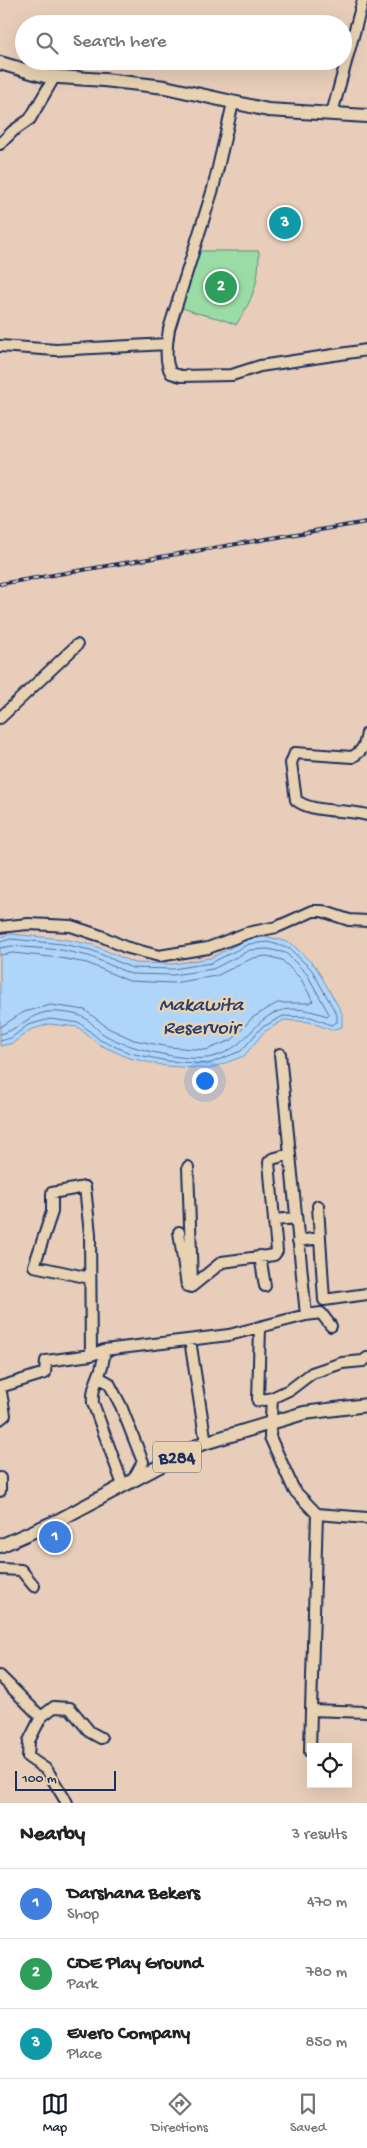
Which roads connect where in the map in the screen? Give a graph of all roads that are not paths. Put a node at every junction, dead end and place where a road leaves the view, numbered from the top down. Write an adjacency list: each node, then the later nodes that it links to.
1 (362, 0): 2 (street)
2 (352, 38)
3 (0, 63): 4 (main road)
4 (15, 67)
5 (24, 70): 7 (main road)
6 (343, 70): 9 (street)
7 (55, 76): 8 (main road); 11 (street)
8 (233, 103): 9 (main road); 12 (street)
9 (332, 113): 10 (main road)
10 (367, 116)
11 (0, 144)
12 (167, 344): 13 (street); 14 (street)
13 (0, 346)
14 (367, 350)
15 (78, 645): 16 (street)
16 (0, 718)
17 (367, 734): 18 (street)
18 (367, 815)
19 (367, 921): 20 (street)
20 (0, 928)
21 (280, 1054): 22 (street)
22 (290, 1154): 25 (street); 26 (street)
23 (188, 1167): 32 (street)
24 (318, 1206): 28 (street)
25 (296, 1218): 26 (street); 29 (street)
26 (274, 1220): 30 (street)
27 (179, 1232): 32 (street)
28 (320, 1238): 29 (street); 34 (street)
29 (298, 1241): 35 (street)
30 (260, 1256): 32 (street); 33 (street)
31 (90, 1278): 40 (street)
32 (192, 1285)
33 (265, 1286)
34 (367, 1294)
35 (306, 1315): 36 (street); 37 (street)
36 (331, 1326)
37 (260, 1327): 38 (street); 44 (street)
38 (190, 1340): 39 (street); 48 (street)
39 (104, 1350): 40 (street); 42 (street)
40 (91, 1355): 43 (street)
41 (367, 1358): 44 (street)
42 (98, 1377): 50 (street); 50 (street)
43 (0, 1387): 46 (street)
44 (272, 1398): 47 (street)
45 (367, 1405): 47 (main road, B284)
46 (0, 1419)
47 (270, 1423): 48 (main road, B284); 52 (street)
48 (206, 1442): 50 (main road, B284)
49 (0, 1478): 51 (street)
50 (129, 1482): 54 (main road, B284)
51 (0, 1492)
52 (317, 1514): 53 (street); 58 (street)
53 (367, 1518)
54 (0, 1546)
55 (0, 1569): 56 (street)
56 (34, 1586)
57 (0, 1676): 60 (street)
58 (311, 1710): 59 (street); 62 (street)
59 (367, 1712)
60 (41, 1717): 61 (street); 63 (street)
61 (101, 1738)
62 (310, 1743)
63 (67, 1803)

